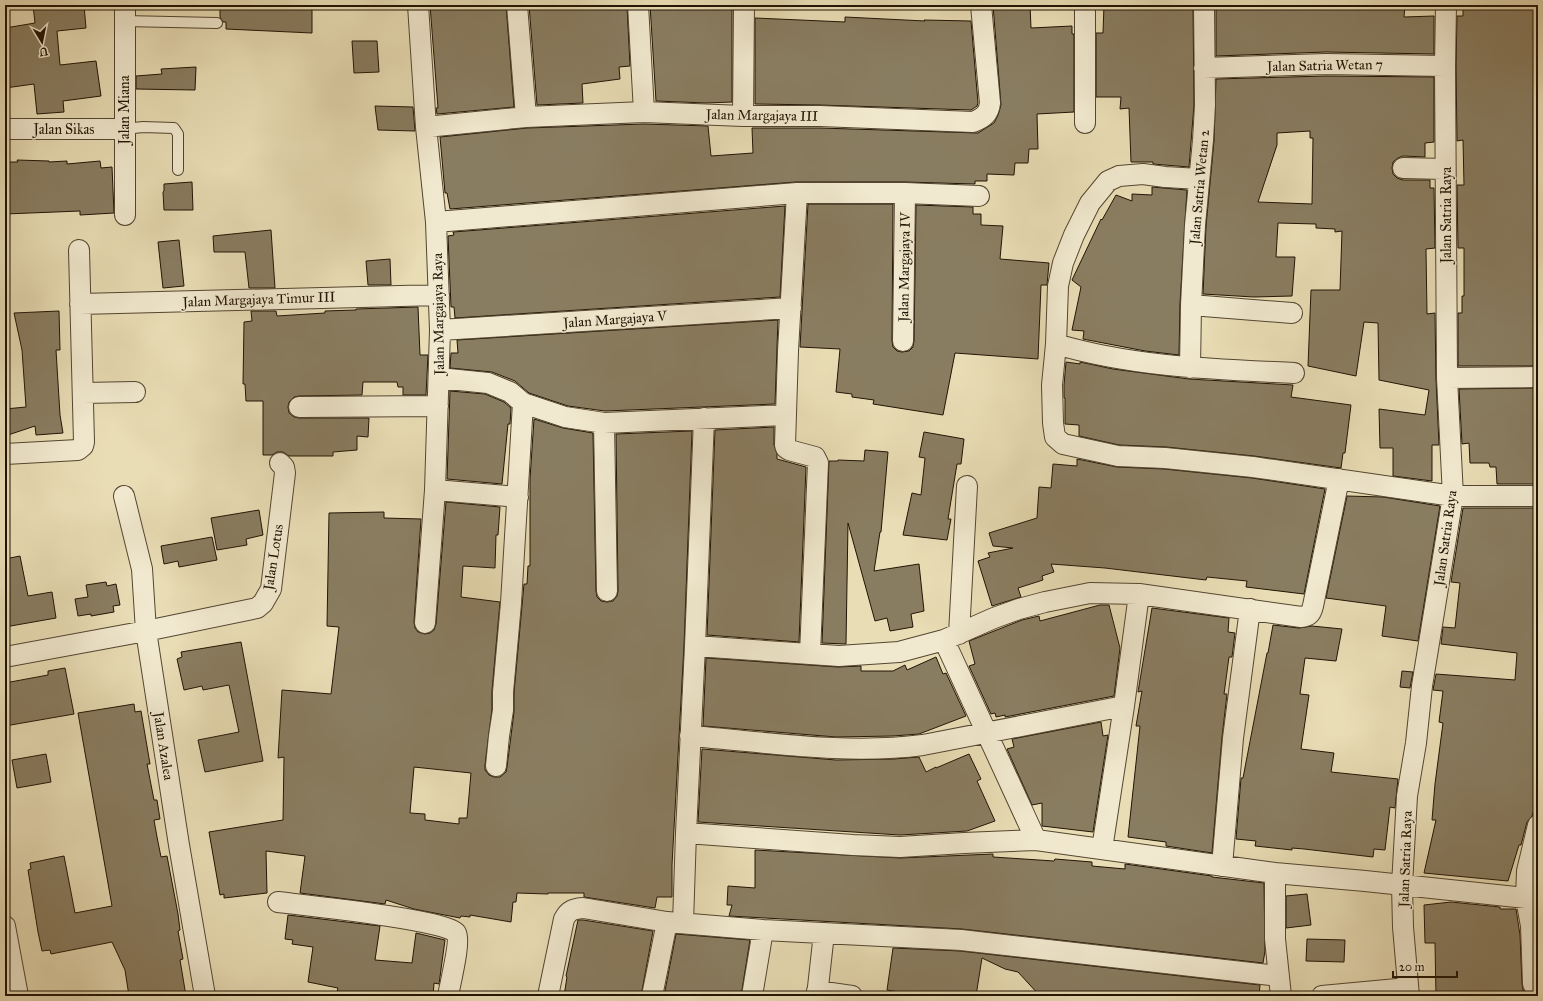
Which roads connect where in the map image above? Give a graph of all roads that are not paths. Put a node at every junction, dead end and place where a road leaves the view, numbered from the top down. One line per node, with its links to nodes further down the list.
1 (418, 5): 17 (street, Jalan Margajaya Raya)
2 (517, 5): 15 (street)
3 (638, 5): 13 (street)
4 (744, 5): 14 (street)
5 (981, 5): 14 (street, Jalan Margajaya III)
6 (1085, 5): 16 (street)
7 (1204, 5): 12 (street, Jalan Satria Wetan 2)
8 (1446, 5): 11 (street, Jalan Satria Raya)
9 (125, 13): 10 (lane); 19 (street, Jalan Miana)
10 (217, 23)
11 (1445, 66): 12 (street, Jalan Satria Wetan 7); 21 (street, Jalan Satria Raya)
12 (1204, 68): 23 (street, Jalan Satria Wetan 2)
13 (644, 112): 14 (street, Jalan Margajaya III); 15 (street, Jalan Margajaya III)
14 (743, 116)
15 (526, 117): 17 (street, Jalan Margajaya III)
16 (1085, 123)
17 (426, 127): 28 (street, Jalan Margajaya Raya)
18 (5, 129): 19 (street, Jalan Sikas)
19 (124, 129): 22 (lane); 27 (street, Jalan Miana)
20 (1403, 168): 21 (street)
21 (1445, 169): 42 (street, Jalan Satria Raya)
22 (178, 170)
23 (1199, 179): 32 (street, Jalan Satria Wetan 2); 37 (street)
24 (797, 193): 25 (street); 28 (street); 33 (street)
25 (905, 193): 26 (street); 36 (street, Jalan Margajaya IV)
26 (979, 196)
27 (125, 215)
28 (436, 222): 30 (street, Jalan Margajaya Raya)
29 (79, 250): 31 (street)
30 (439, 295): 31 (street, Jalan Margajaya Timur III); 35 (street, Jalan Margajaya Raya)
31 (80, 304): 44 (street)
32 (1191, 305): 34 (street); 38 (street, Jalan Satria Wetan 2)
33 (791, 308): 35 (street, Jalan Margajaya V); 48 (street)
34 (1292, 313)
35 (440, 330): 41 (street, Jalan Margajaya Raya)
36 (903, 341)
37 (1056, 344): 38 (street); 53 (street)
38 (1190, 368): 39 (street)
39 (1294, 373)
40 (1538, 377): 42 (street)
41 (439, 378): 45 (street); 46 (street, Jalan Margajaya Raya)
42 (1447, 378): 57 (street, Jalan Satria Raya)
43 (135, 392): 44 (street)
44 (83, 393): 51 (street)
45 (523, 403): 50 (street); 59 (street)
46 (438, 406): 47 (street); 55 (street, Jalan Margajaya Raya)
47 (299, 407)
48 (785, 415): 49 (street); 67 (street)
49 (704, 418): 50 (street); 66 (street)
50 (604, 423): 60 (street)
51 (5, 454)
52 (280, 463): 64 (street, Jalan Lotus)
53 (1339, 479): 57 (street); 62 (street)
54 (967, 486): 65 (street)
55 (436, 490): 59 (street); 63 (street, Jalan Margajaya Raya)
56 (124, 496): 64 (street, Jalan Azalea)
57 (1453, 496): 58 (street); 79 (street, Jalan Satria Raya)
58 (1538, 496)
59 (518, 498): 72 (street)
60 (606, 591)
61 (1139, 594): 62 (street); 65 (street); 69 (street)
62 (1250, 609): 77 (street)
63 (425, 623)
64 (146, 631): 68 (street, Jalan Lotus); 92 (street, Jalan Azalea)
65 (951, 637): 67 (street); 70 (street)
66 (695, 646): 67 (street); 71 (street)
67 (810, 654)
68 (5, 657)
69 (1124, 706): 70 (street); 76 (street)
70 (986, 732): 71 (street); 75 (street)
71 (690, 736): 74 (street)
72 (496, 766)
73 (1538, 825): 80 (street)
74 (686, 833): 75 (street); 82 (street)
75 (1036, 840): 76 (street)
76 (1102, 849): 77 (street)
77 (1222, 866): 78 (street)
78 (1275, 873): 79 (street); 87 (street)
79 (1402, 885): 80 (street); 89 (street, Jalan Satria Raya)
80 (1526, 898): 84 (street)
81 (278, 902): 93 (street)
82 (675, 923): 85 (street); 94 (street); 95 (street)
83 (5, 926): 91 (street)
84 (1534, 926): 88 (street)
85 (763, 930): 86 (street); 96 (street)
86 (824, 932): 87 (street); 90 (street)
87 (1279, 976): 98 (street)
88 (1533, 984)
89 (1408, 992): 99 (street)
90 (817, 993): 97 (street)
91 (18, 996)
92 (205, 996)
93 (448, 996)
94 (548, 996)
95 (652, 996)
96 (752, 996)
97 (852, 996)
98 (1281, 996)
99 (1322, 996)

